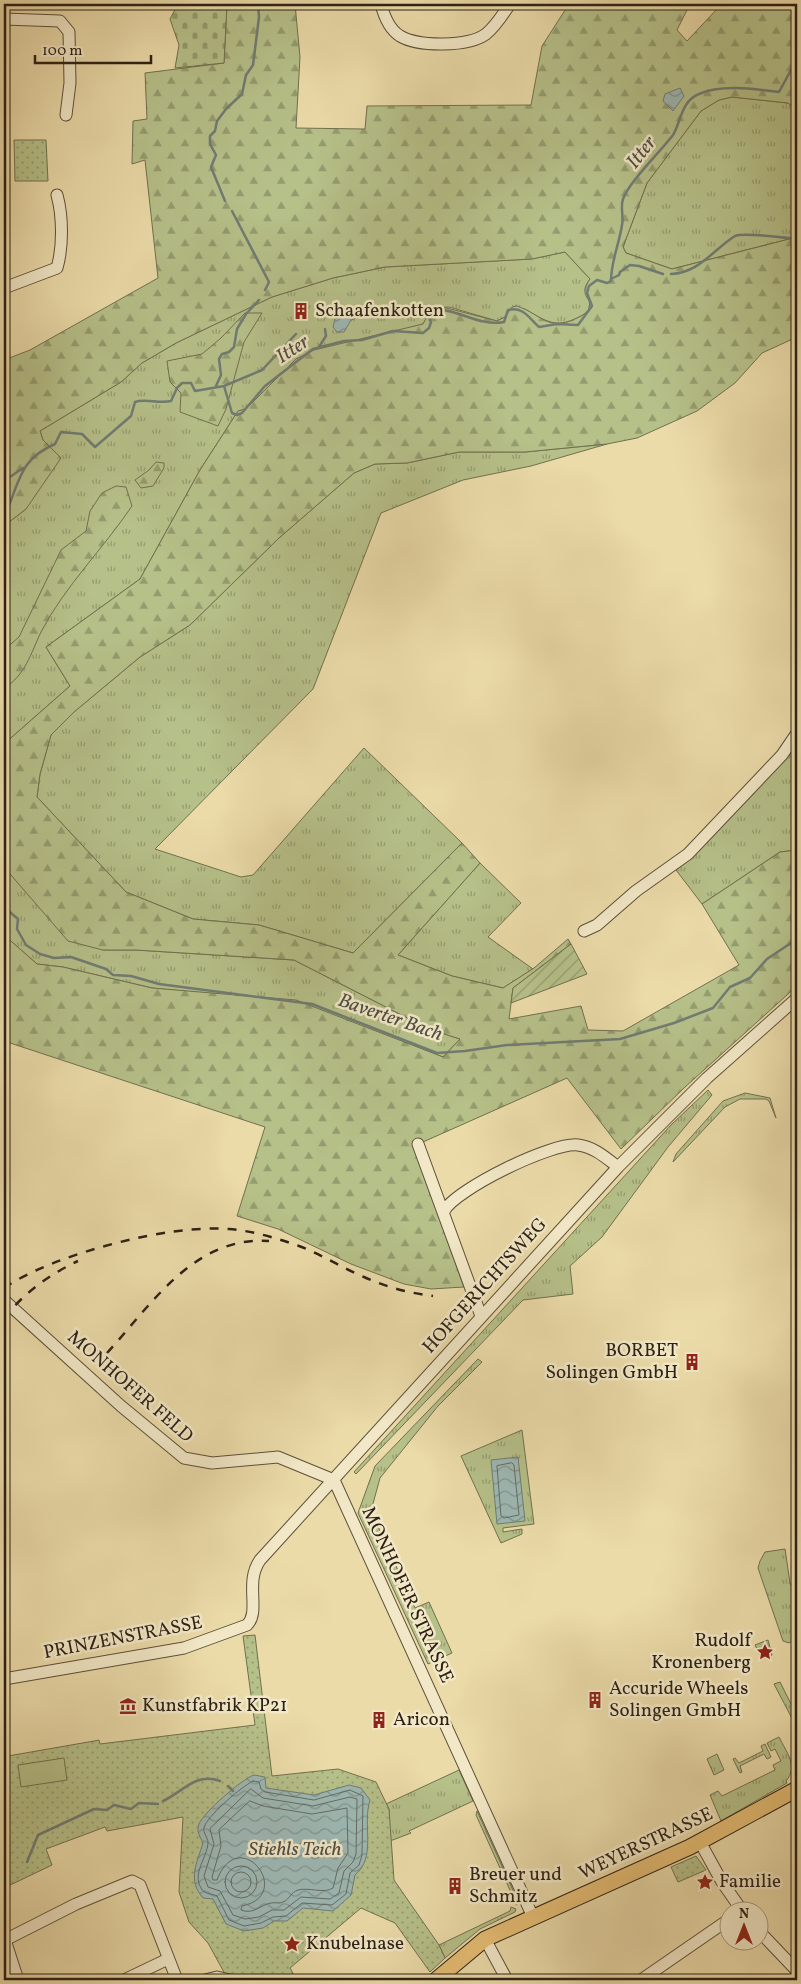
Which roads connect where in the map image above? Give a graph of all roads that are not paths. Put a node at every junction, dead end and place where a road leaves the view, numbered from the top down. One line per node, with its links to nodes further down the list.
1 (381, 4): 2 (street)
2 (510, 4)
3 (4, 19): 4 (street)
4 (66, 115)
5 (57, 195): 6 (street)
6 (4, 288)
7 (797, 733): 8 (street)
8 (584, 931)
9 (797, 998): 11 (street, HOFGERICHTSWEG)
10 (418, 1144): 12 (street)
11 (618, 1168): 12 (street); 14 (street, HOFGERICHTSWEG)
12 (444, 1211): 14 (street)
13 (4, 1300): 15 (street, MONHOFER FELD)
14 (481, 1316): 15 (street, HOFGERICHTSWEG)
15 (334, 1480): 16 (street, HOFGERICHTSWEG); 21 (street, MONHOFER STRASSE)
16 (247, 1625): 17 (street, PRINZENSTRASSE)
17 (4, 1679)
18 (797, 1790): 19 (main road, WEYERSTRASSE)
19 (700, 1842): 20 (street); 21 (main road, WEYERSTRASSE)
20 (735, 1902)
21 (533, 1917): 24 (main road, WEYERSTRASSE)
22 (718, 1927): 35 (street)
23 (4, 1939): 26 (street); 28 (street)
24 (484, 1940): 33 (main road, WEYERSTRASSE); 34 (street)
25 (768, 1942): 27 (street)
26 (168, 1959): 29 (street); 30 (street)
27 (795, 1973)
28 (18, 1980)
29 (124, 1980)
30 (177, 1980)
31 (206, 1980): 32 (street)
32 (230, 1980)
33 (436, 1980)
34 (506, 1980)
35 (641, 1980)

